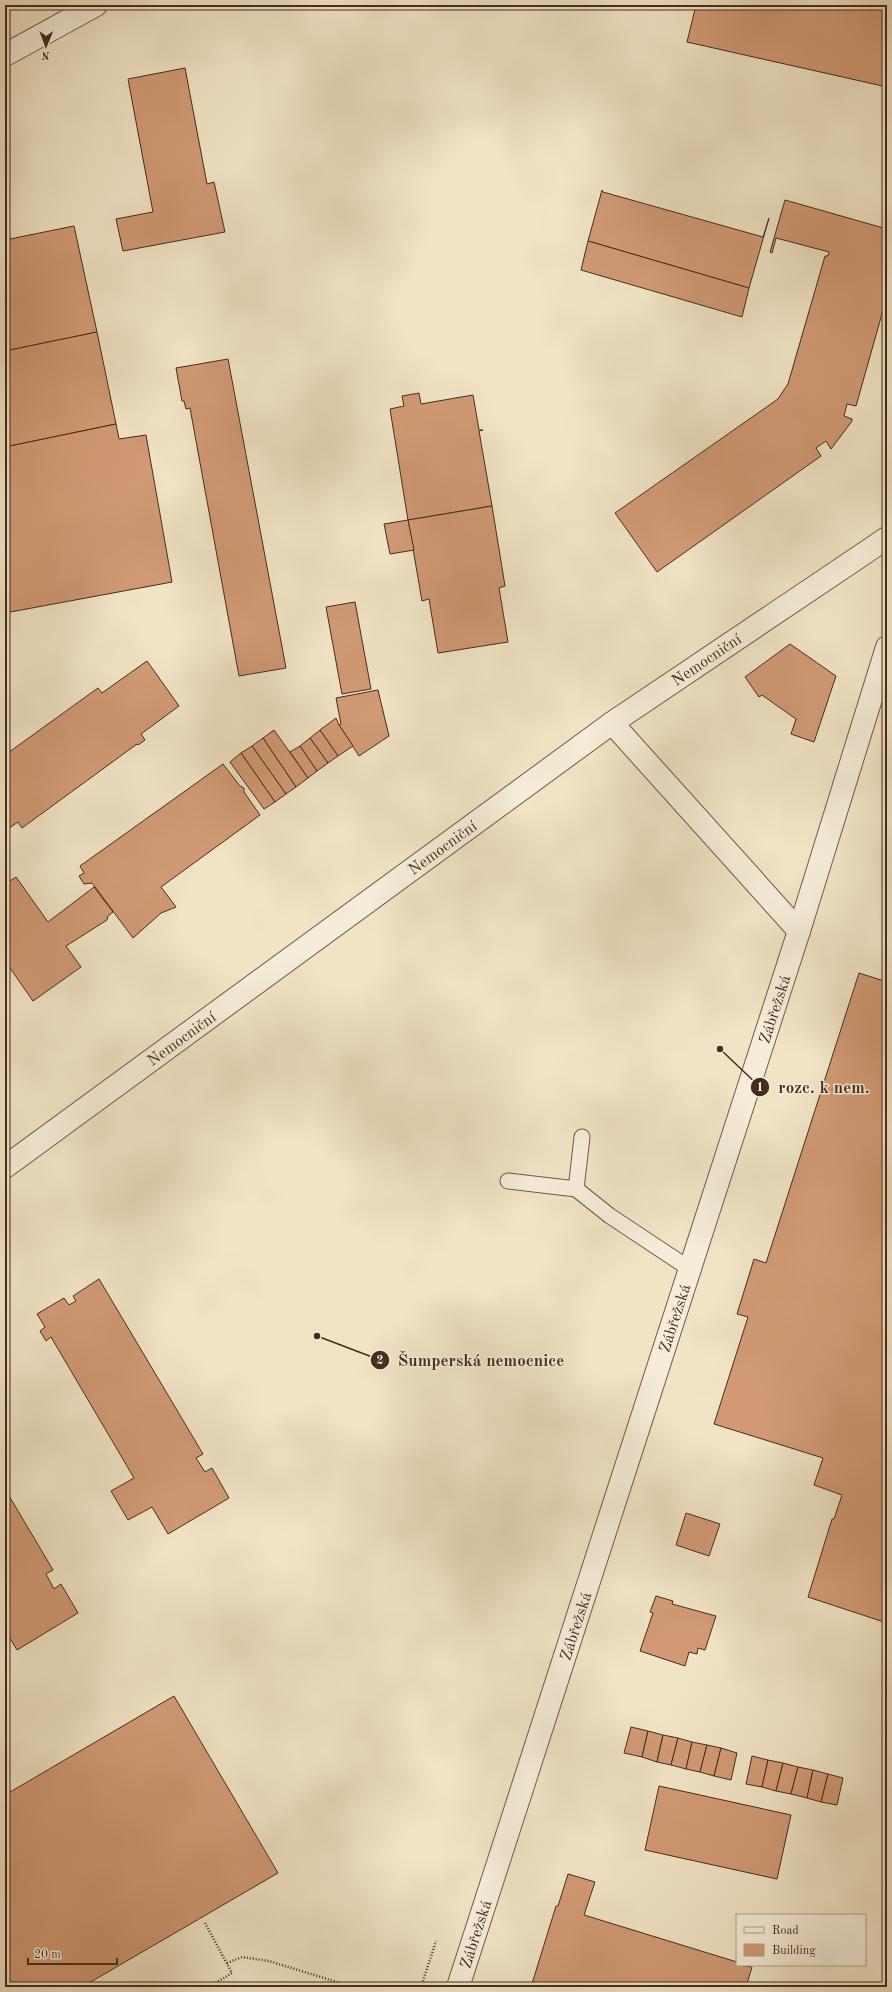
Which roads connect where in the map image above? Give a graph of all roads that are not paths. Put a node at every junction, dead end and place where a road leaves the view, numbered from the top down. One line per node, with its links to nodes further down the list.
1 (96, 5): 2 (street)
2 (5, 55)
3 (887, 538): 5 (street, Nemocniční)
4 (887, 647): 6 (street, Zábřežská)
5 (612, 723): 6 (street); 8 (street, Nemocniční)
6 (799, 931): 11 (street, Zábřežská)
7 (582, 1137): 10 (lane)
8 (5, 1167)
9 (508, 1181): 10 (lane)
10 (576, 1189): 11 (lane)
11 (690, 1269): 12 (street, Zábřežská)
12 (458, 1987)

